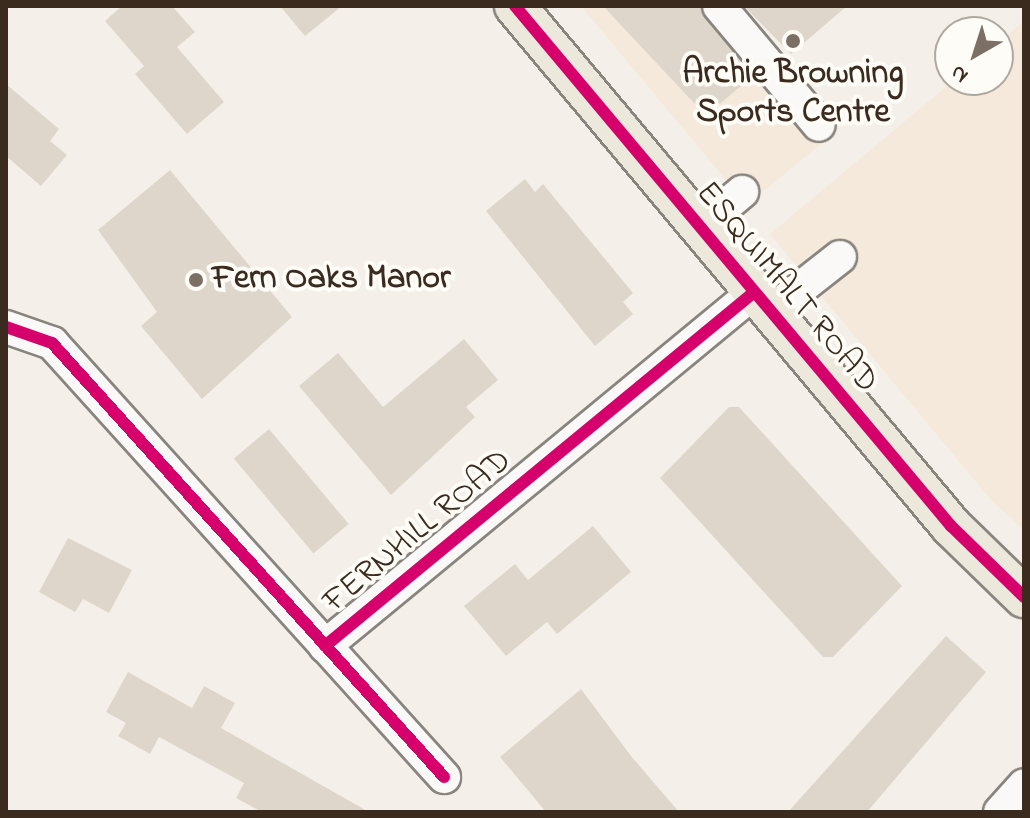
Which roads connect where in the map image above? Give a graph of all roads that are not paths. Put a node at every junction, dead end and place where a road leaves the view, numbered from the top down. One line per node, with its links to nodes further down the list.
1 (515, 6): 5 (main road, ESQUIMALT ROAD)
2 (719, 6): 3 (street)
3 (819, 125)
4 (742, 192): 5 (street)
5 (700, 227): 7 (main road, ESQUIMALT ROAD)
6 (840, 257): 7 (street, FERNHILL ROAD)
7 (762, 302): 9 (main road, ESQUIMALT ROAD); 10 (street, FERNHILL ROAD)
8 (6, 327): 10 (street, FERNHILL ROAD)
9 (1017, 579)
10 (325, 646): 11 (street)
11 (444, 777)
12 (1024, 785): 13 (street)
13 (1000, 812)

